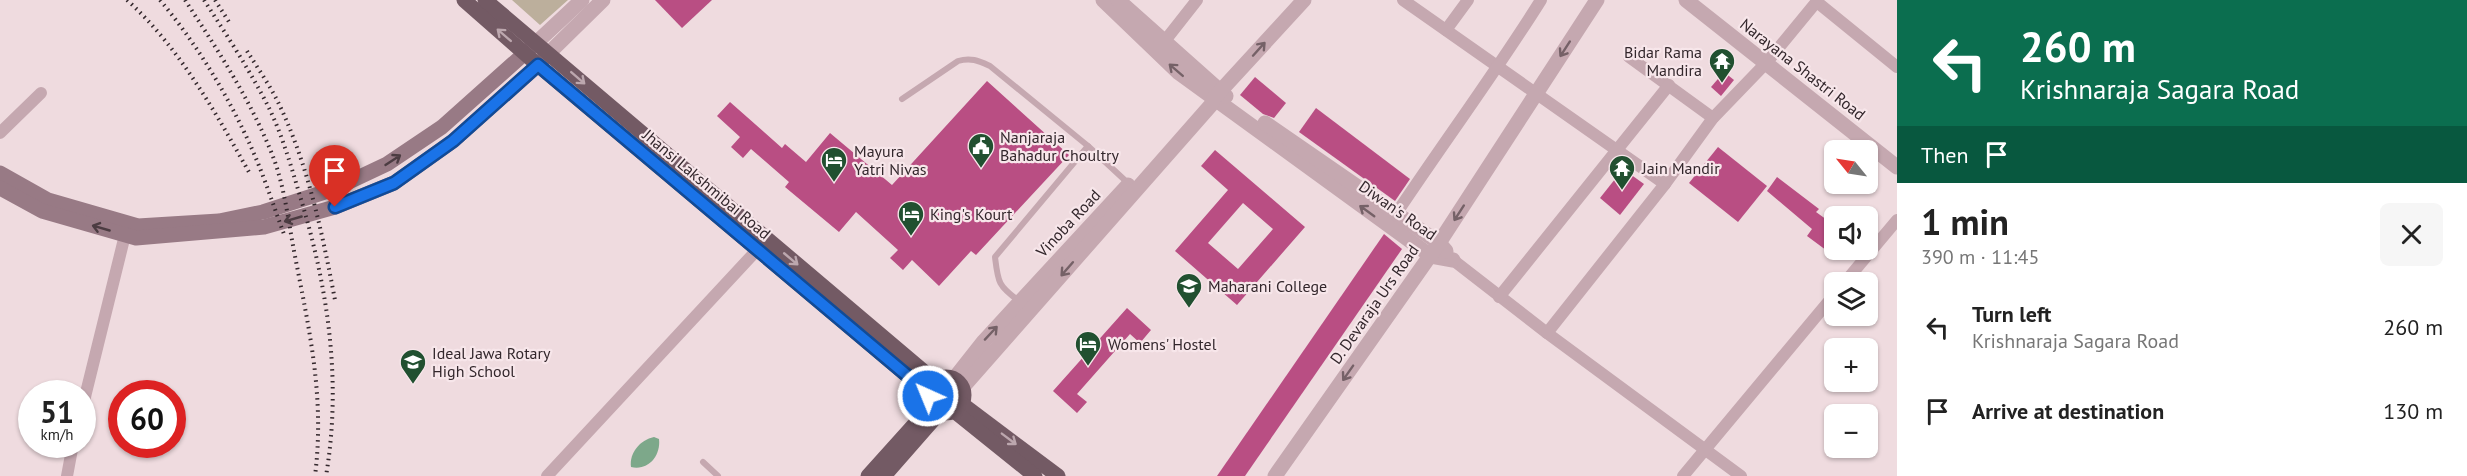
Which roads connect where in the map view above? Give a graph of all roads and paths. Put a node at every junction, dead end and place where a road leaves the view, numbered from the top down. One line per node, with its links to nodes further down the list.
1 (464, 0): 17 (main road, Jhansi Lakshmibai Road, one-way to 1)
2 (485, 0): 17 (main road, Jhansi Lakshmibai Road)
3 (582, 0): 17 (street)
4 (603, 0): 18 (street)
5 (1103, 0): 27 (street, Diwan's Road, one-way to 5)
6 (1118, 0): 16 (street)
7 (1197, 0): 16 (street)
8 (1304, 0): 27 (street, Vinoba Road, one-way to 8)
9 (1403, 0): 15 (street)
10 (1468, 0): 15 (street)
11 (1541, 0): 22 (street)
12 (1597, 0): 26 (street, D. Devaraja Urs Road, one-way to 26)
13 (1686, 0): 20 (street, Narayana Shastri Road)
14 (1817, 1): 20 (street); 23 (street)
15 (1446, 30): 22 (street)
16 (1164, 42): 27 (street)
17 (531, 48): 18 (main road, Jhansi Lakshmibai Road); 21 (main road, Jhansi Lakshmibai Road); 34 (main road, one-way to 17)
18 (549, 53): 21 (main road); 50 (main road, Jhansi Lakshmibai Road, one-way to 50)
19 (1629, 57): 24 (street)
20 (1767, 62): 29 (street); 33 (street, Narayana Shastri Road)
21 (538, 65): 40 (main road, one-way to 40); 42 (main road, Jhansi Lakshmibai Road)
22 (1499, 67): 26 (street); 38 (street)
23 (1897, 67)
24 (1669, 85): 29 (street); 32 (street)
25 (41, 93): 30 (street)
26 (1537, 93): 32 (street); 41 (street, D. Devaraja Urs Road, one-way to 41)
27 (1217, 95): 35 (street, Vinoba Road); 38 (street, Diwan's Road); 50 (street, Vinoba Road, one-way to 50)
28 (902, 99): 31 (lane)
29 (1713, 118): 36 (street)
30 (0, 133)
31 (1088, 146): 35 (lane); 46 (lane)
32 (1616, 148): 36 (street); 45 (street)
33 (1897, 167)
34 (0, 173)
35 (1129, 184): 46 (street, Vinoba Road)
36 (1665, 184): 48 (street)
37 (0, 188): 40 (main road, one-way to 37)
38 (1393, 220): 41 (street, Diwan's Road)
39 (1897, 220): 44 (street)
40 (125, 235): 49 (street)
41 (1435, 249): 43 (street, Diwan's Road); 61 (street, D. Devaraja Urs Road, one-way to 61)
42 (757, 250): 50 (main road, Jhansi Lakshmibai Road); 55 (street)
43 (1453, 260): 45 (street)
44 (1853, 272)
45 (1499, 297): 48 (street)
46 (1020, 302): 50 (street, Vinoba Road, one-way to 46)
47 (1824, 307): 51 (street)
48 (1546, 333): 51 (street)
49 (89, 380)
50 (946, 397): 57 (main road); 58 (main road); 59 (main road, Jhansi Lakshmibai Road); 60 (main road, Jhansi Lakshmibai Road, one-way to 60)
51 (1706, 448): 62 (street); 63 (street)
52 (70, 458): 54 (street)
53 (703, 462): 56 (lane)
54 (67, 476)
55 (547, 476)
56 (718, 476)
57 (867, 476)
58 (884, 476)
59 (1035, 476)
60 (1058, 476)
61 (1275, 476)
62 (1683, 476)
63 (1741, 476)

